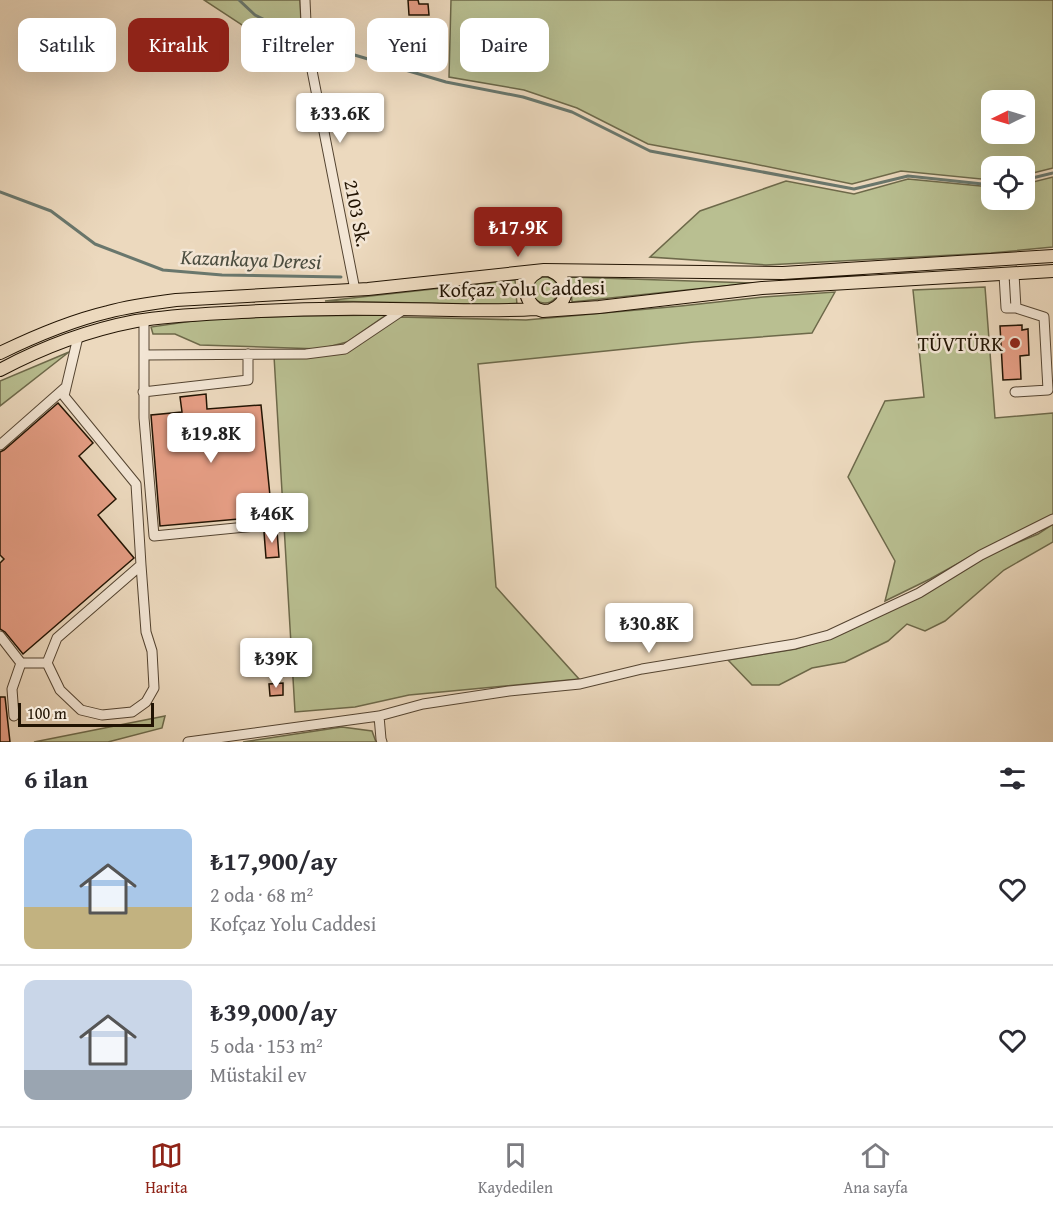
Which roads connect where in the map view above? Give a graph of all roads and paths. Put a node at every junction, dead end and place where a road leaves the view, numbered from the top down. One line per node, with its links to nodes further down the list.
1 (305, 0): 6 (street, 2103 Sk.)
2 (1053, 256): 3 (main road, Kofçaz Yolu Caddesi)
3 (544, 271): 6 (main road, Kofçaz Yolu Caddesi); 8 (main road); 9 (main road)
4 (1053, 271): 5 (main road, Kofçaz Yolu Caddesi)
5 (1009, 274): 9 (main road, Kofçaz Yolu Caddesi); 18 (street)
6 (355, 290): 12 (main road, Kofçaz Yolu Caddesi)
7 (404, 309): 8 (main road, Kofçaz Yolu Caddesi); 10 (main road, Kofçaz Yolu Caddesi); 13 (street)
8 (537, 309): 9 (main road, Kofçaz Yolu Caddesi)
9 (550, 310)
10 (144, 320): 11 (main road, Kofçaz Yolu Caddesi); 14 (street)
11 (78, 337): 15 (main road, Kofçaz Yolu Caddesi); 16 (street)
12 (0, 353)
13 (248, 354): 14 (street); 17 (street)
14 (145, 355): 17 (street)
15 (0, 370)
16 (66, 387): 19 (street); 22 (street)
17 (143, 392): 21 (street)
18 (1015, 392)
19 (0, 445)
20 (1053, 519): 27 (street)
21 (267, 525)
22 (141, 565): 25 (street); 25 (street)
23 (0, 636): 24 (street)
24 (21, 663): 25 (street); 26 (street)
25 (47, 663)
26 (14, 716)
27 (379, 716): 28 (street); 29 (street)
28 (188, 742)
29 (382, 742)

